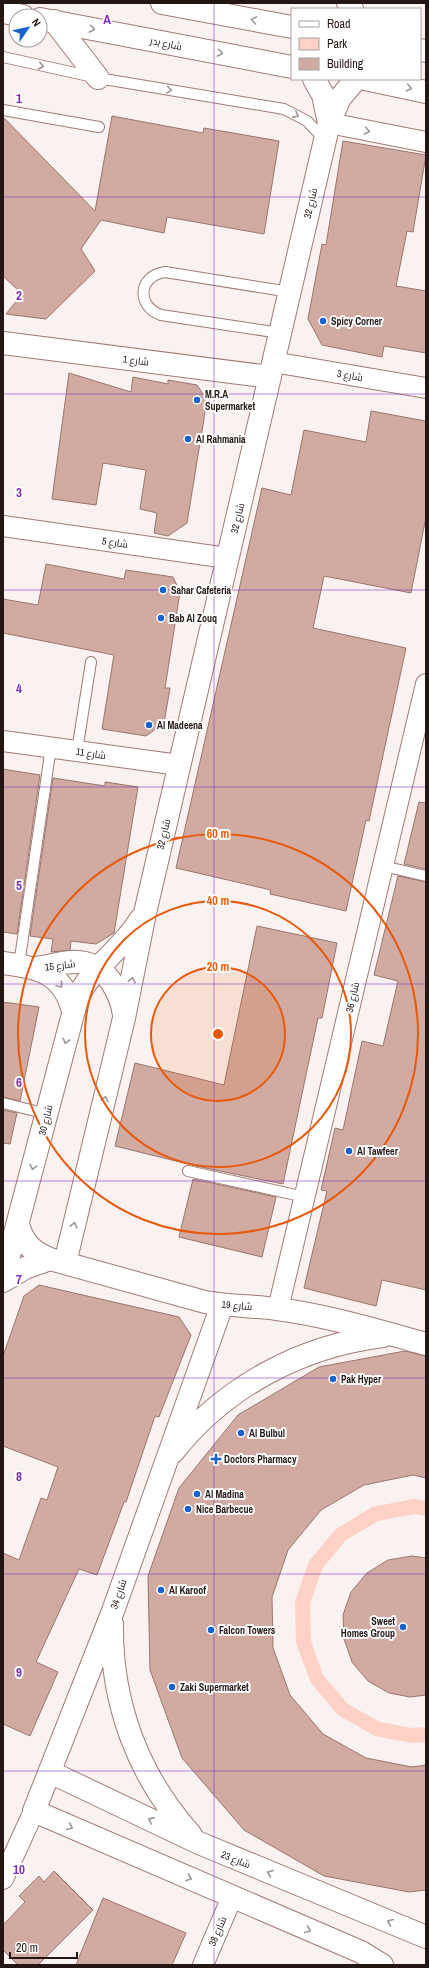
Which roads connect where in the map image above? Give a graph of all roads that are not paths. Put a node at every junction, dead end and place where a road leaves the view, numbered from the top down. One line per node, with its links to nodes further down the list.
1 (162, 3): 4 (street, one-way to 1)
2 (48, 20): 6 (street, شارع بدر, one-way to 6)
3 (48, 21): 7 (street)
4 (291, 27)
5 (3, 57): 7 (lane, one-way to 7)
6 (291, 67)
7 (98, 78): 14 (lane, one-way to 14)
8 (315, 80): 14 (street, شارع 32)
9 (355, 80): 14 (street, شارع 32)
10 (371, 80): 11 (street, one-way to 11)
11 (426, 92)
12 (3, 110): 13 (lane)
13 (99, 127)
14 (327, 132): 15 (street, one-way to 15); 16 (street, شارع 32)
15 (426, 142)
16 (290, 292): 17 (street, شارع 32); 17 (lane)
17 (280, 333): 19 (street, شارع 32)
18 (3, 343): 19 (street, شارع 1)
19 (271, 370): 20 (street, شارع 3); 22 (street, شارع 32)
20 (426, 388)
21 (3, 526): 22 (street, شارع 5)
22 (227, 558): 28 (street, شارع 32)
23 (92, 662): 27 (lane)
24 (426, 684): 29 (street, شارع 36)
25 (3, 741): 26 (street, شارع 11)
26 (51, 747): 27 (street, شارع 11); 32 (lane)
27 (77, 751): 28 (street, شارع 11)
28 (179, 765): 31 (street, شارع 32)
29 (383, 866): 30 (lane); 39 (street, شارع 36)
30 (426, 876)
31 (144, 913): 33 (street, شارع 32); 35 (street, شارع 32, one-way to 31)
32 (19, 965): 33 (street, شارع 15); 34 (street, شارع 15, one-way to 34)
33 (97, 967): 34 (street, شارع 30); 35 (street)
34 (73, 1012): 37 (street, شارع 30, one-way to 37)
35 (124, 1018): 41 (street, one-way to 35)
36 (3, 1103): 37 (lane)
37 (47, 1114): 40 (street, شارع 30, one-way to 40)
38 (188, 1172): 39 (lane)
39 (304, 1197): 45 (street, شارع 36)
40 (18, 1224): 41 (street, شارع 19); 42 (street, شارع 30)
41 (57, 1261): 43 (street); 44 (street, شارع 19)
42 (3, 1278)
43 (3, 1281)
44 (222, 1305): 45 (street, شارع 19); 48 (street, شارع 34)
45 (278, 1309): 46 (street, شارع 19)
46 (393, 1335): 47 (street, شارع 19); 48 (street)
47 (426, 1344)
48 (164, 1464): 49 (street, شارع 34)
49 (113, 1611): 50 (street, شارع 34); 52 (street)
50 (50, 1772): 51 (street, شارع 34); 52 (street, شارع 23, one-way to 50)
51 (34, 1811): 53 (street, شارع 34); 54 (street, one-way to 54)
52 (199, 1843): 55 (street, شارع 23, one-way to 52)
53 (3, 1879)
54 (232, 1897): 56 (street, شارع 38); 57 (street, one-way to 57)
55 (426, 1937)
56 (203, 1965)
57 (382, 1965)

